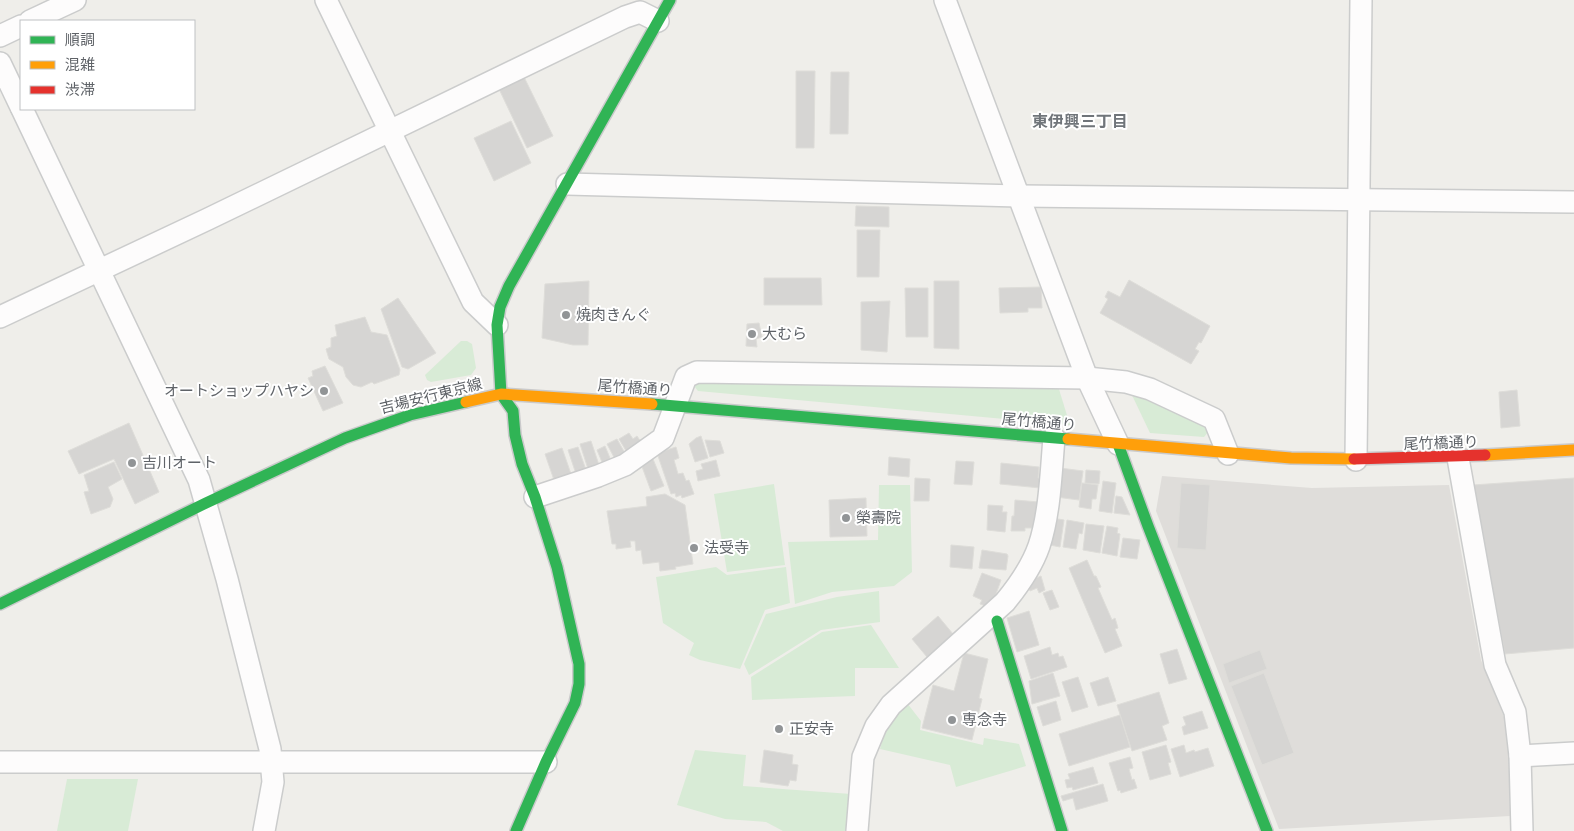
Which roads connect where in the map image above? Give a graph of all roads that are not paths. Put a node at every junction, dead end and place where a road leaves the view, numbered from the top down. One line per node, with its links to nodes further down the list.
1 (75, 0): 7 (street)
2 (326, 0): 13 (street)
3 (670, 0): 6 (main road, 吉場安行東京線)
4 (945, 0): 15 (street)
5 (1361, 0): 16 (street)
6 (644, 11): 13 (street); 14 (main road, 吉場安行東京線)
7 (32, 20)
8 (20, 26): 9 (street)
9 (0, 36)
10 (0, 62): 11 (street)
11 (20, 104)
12 (23, 110): 18 (street)
13 (388, 131): 18 (street); 20 (street)
14 (567, 184): 15 (street); 20 (main road, 吉場安行東京線)
15 (1020, 196): 16 (street); 21 (street)
16 (1359, 201): 17 (street); 29 (street)
17 (1574, 202)
18 (99, 270): 19 (street); 31 (street)
19 (0, 317)
20 (497, 325): 22 (main road, 吉場安行東京線)
21 (1087, 378): 23 (street); 25 (street); 27 (street)
22 (501, 394): 23 (main road, 尾竹橋通り); 30 (main road); 31 (main road, 吉場安行東京線)
23 (676, 406): 24 (main road, 尾竹橋通り); 30 (street)
24 (1054, 438): 25 (main road, 尾竹橋通り); 33 (street)
25 (1118, 444): 27 (main road, 尾竹橋通り); 43 (main road)
26 (1574, 450): 28 (main road, 尾竹橋通り)
27 (1228, 454): 29 (main road, 尾竹橋通り)
28 (1458, 458): 29 (main road, 尾竹橋通り); 35 (street)
29 (1356, 460)
30 (535, 497): 38 (main road)
31 (206, 503): 32 (main road, 吉場安行東京線); 37 (street)
32 (0, 604)
33 (995, 617): 41 (street); 42 (main road)
34 (1574, 753): 35 (street)
35 (1520, 756): 44 (street)
36 (0, 762): 37 (street)
37 (272, 762): 38 (street); 39 (street)
38 (546, 762): 40 (main road)
39 (264, 831)
40 (516, 831)
41 (857, 831)
42 (1062, 831)
43 (1267, 831)
44 (1522, 831)

